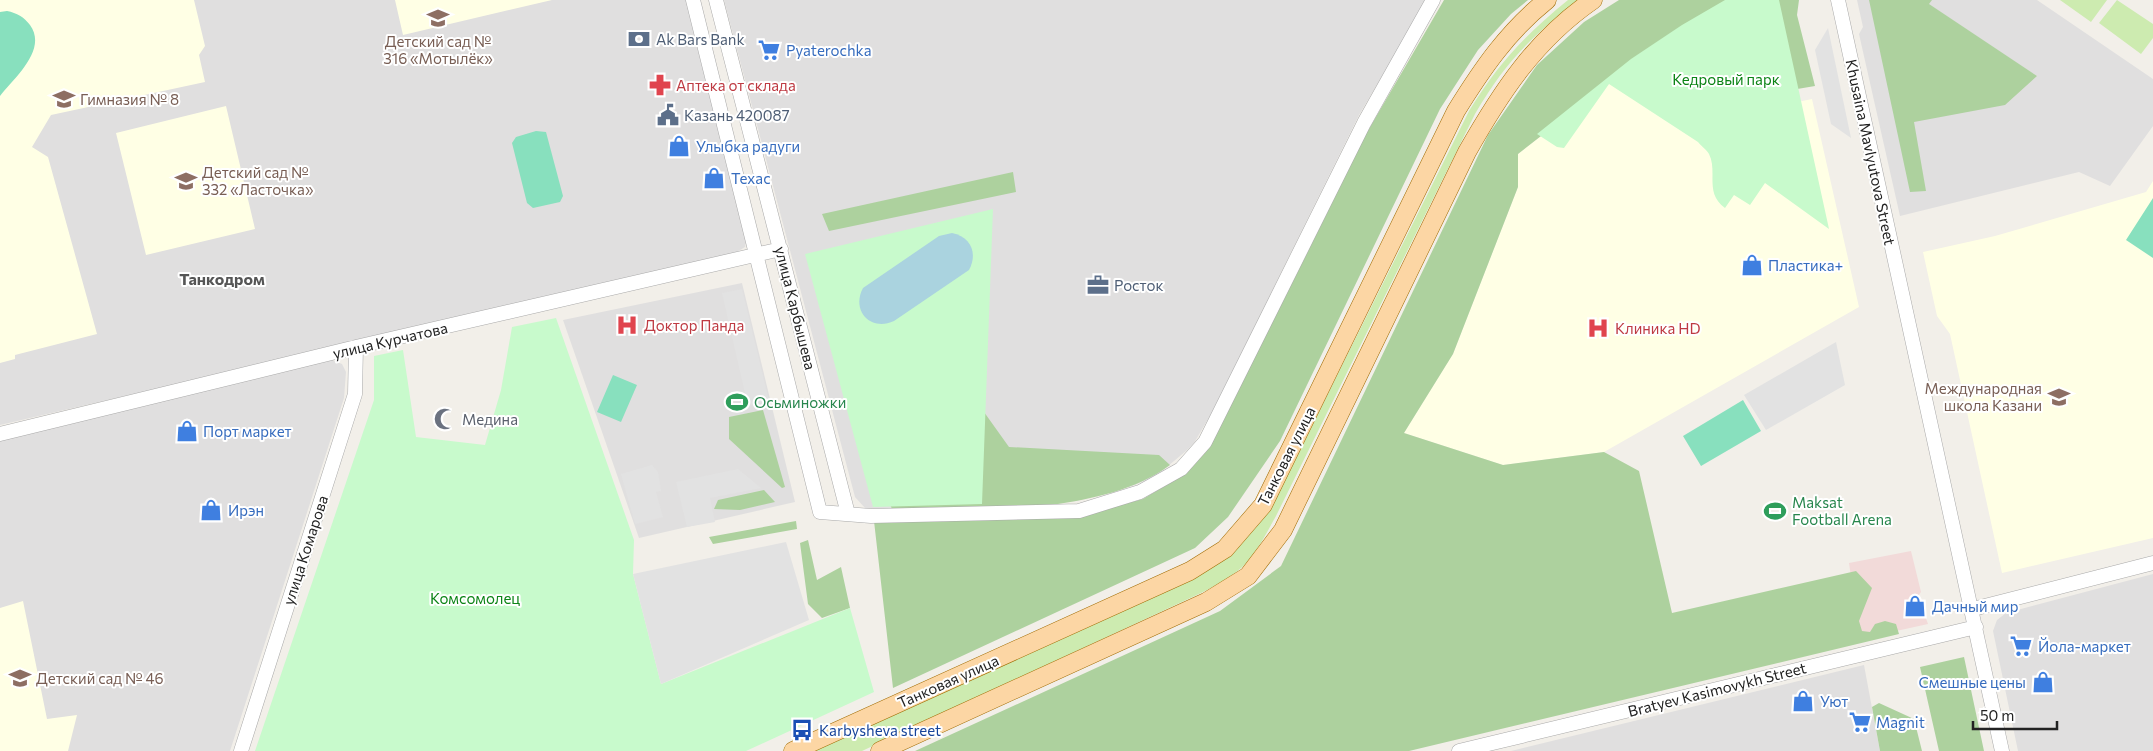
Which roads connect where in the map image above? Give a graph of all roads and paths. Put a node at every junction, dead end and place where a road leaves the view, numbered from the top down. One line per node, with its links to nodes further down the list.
1 (693, 0): 8 (street, улица Карбышева)
2 (716, 0): 7 (street, улица Карбышева)
3 (1433, 0): 11 (street)
4 (1548, 0): 16 (main road, Танковая улица)
5 (1593, 0): 17 (main road, Танковая улица)
6 (1838, 0): 13 (street)
7 (781, 249): 8 (street, улица Курчатова); 11 (street, улица Карбышева)
8 (757, 256): 9 (street, улица Курчатова); 11 (street, улица Карбышева)
9 (356, 347): 10 (street, улица Курчатова); 15 (street, улица Комарова)
10 (0, 434)
11 (848, 514)
12 (2153, 563): 13 (street)
13 (1972, 609): 14 (street)
14 (1976, 627): 18 (street, Bratyev Kasimovykh Street); 19 (street)
15 (241, 751)
16 (793, 751)
17 (880, 751)
18 (1458, 751)
19 (2002, 751)

